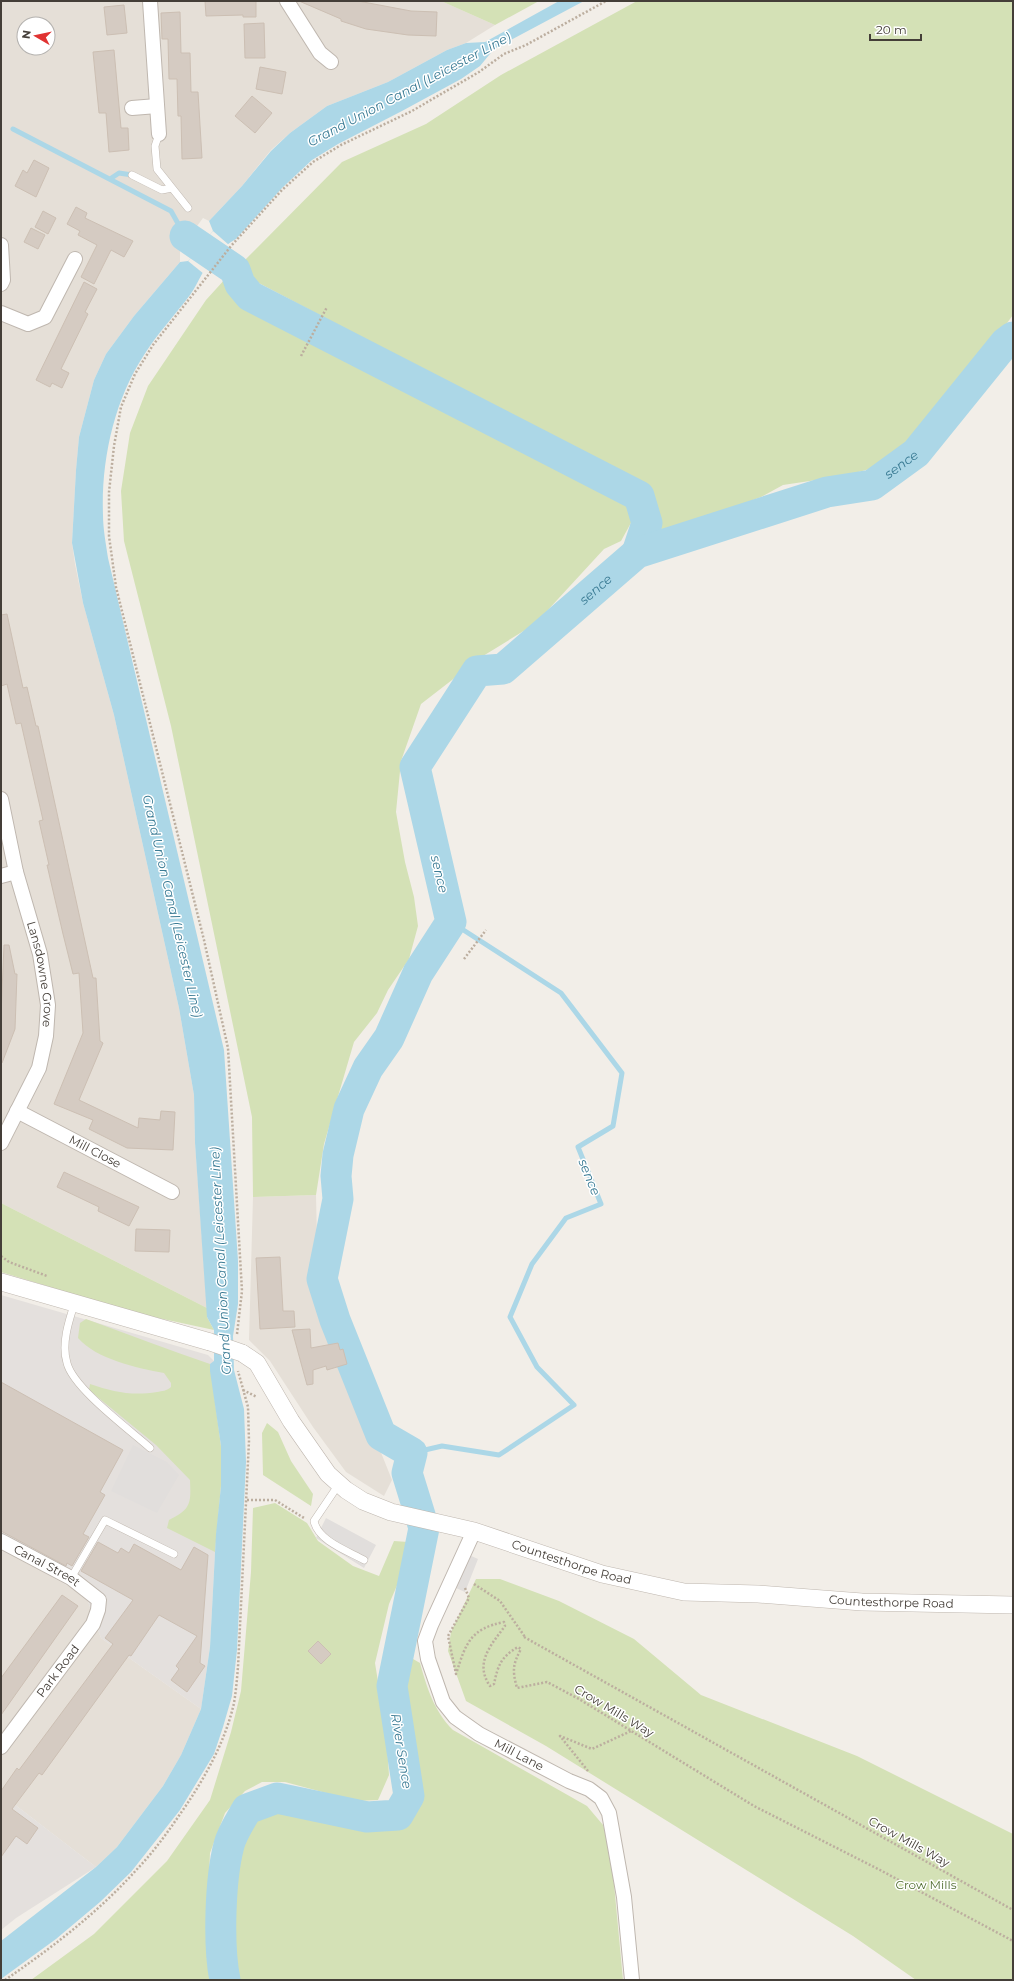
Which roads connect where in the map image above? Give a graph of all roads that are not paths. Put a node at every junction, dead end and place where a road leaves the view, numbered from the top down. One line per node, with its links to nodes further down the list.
1 (150, 1): 4 (street)
2 (287, 1): 3 (street)
3 (331, 62)
4 (157, 106): 5 (street); 6 (street)
5 (132, 108)
6 (159, 134): 8 (lane)
7 (132, 175): 8 (lane)
8 (172, 188): 9 (lane)
9 (188, 208)
10 (1, 245): 12 (street)
11 (75, 259): 13 (street)
12 (1, 284)
13 (1, 313)
14 (1, 799): 15 (street, Lansdowne Grove)
15 (16, 872): 16 (street); 17 (street, Lansdowne Grove)
16 (1, 876)
17 (17, 1111): 18 (street, Lansdowne Grove); 19 (street, Mill Close)
18 (1, 1143)
19 (172, 1192)
20 (1, 1282): 21 (street, Countesthorpe Road)
21 (75, 1302): 22 (lane); 23 (street, Countesthorpe Road, bridge)
22 (150, 1448)
23 (339, 1484): 24 (street, Countesthorpe Road); 27 (lane)
24 (474, 1531): 30 (street, Countesthorpe Road); 32 (street, Mill Lane)
25 (1, 1540): 28 (street, Canal Street)
26 (174, 1554): 28 (lane)
27 (364, 1560)
28 (71, 1578): 29 (street, Canal Street)
29 (90, 1593): 31 (street, Park Road)
30 (1013, 1605)
31 (1, 1747)
32 (632, 1980)

